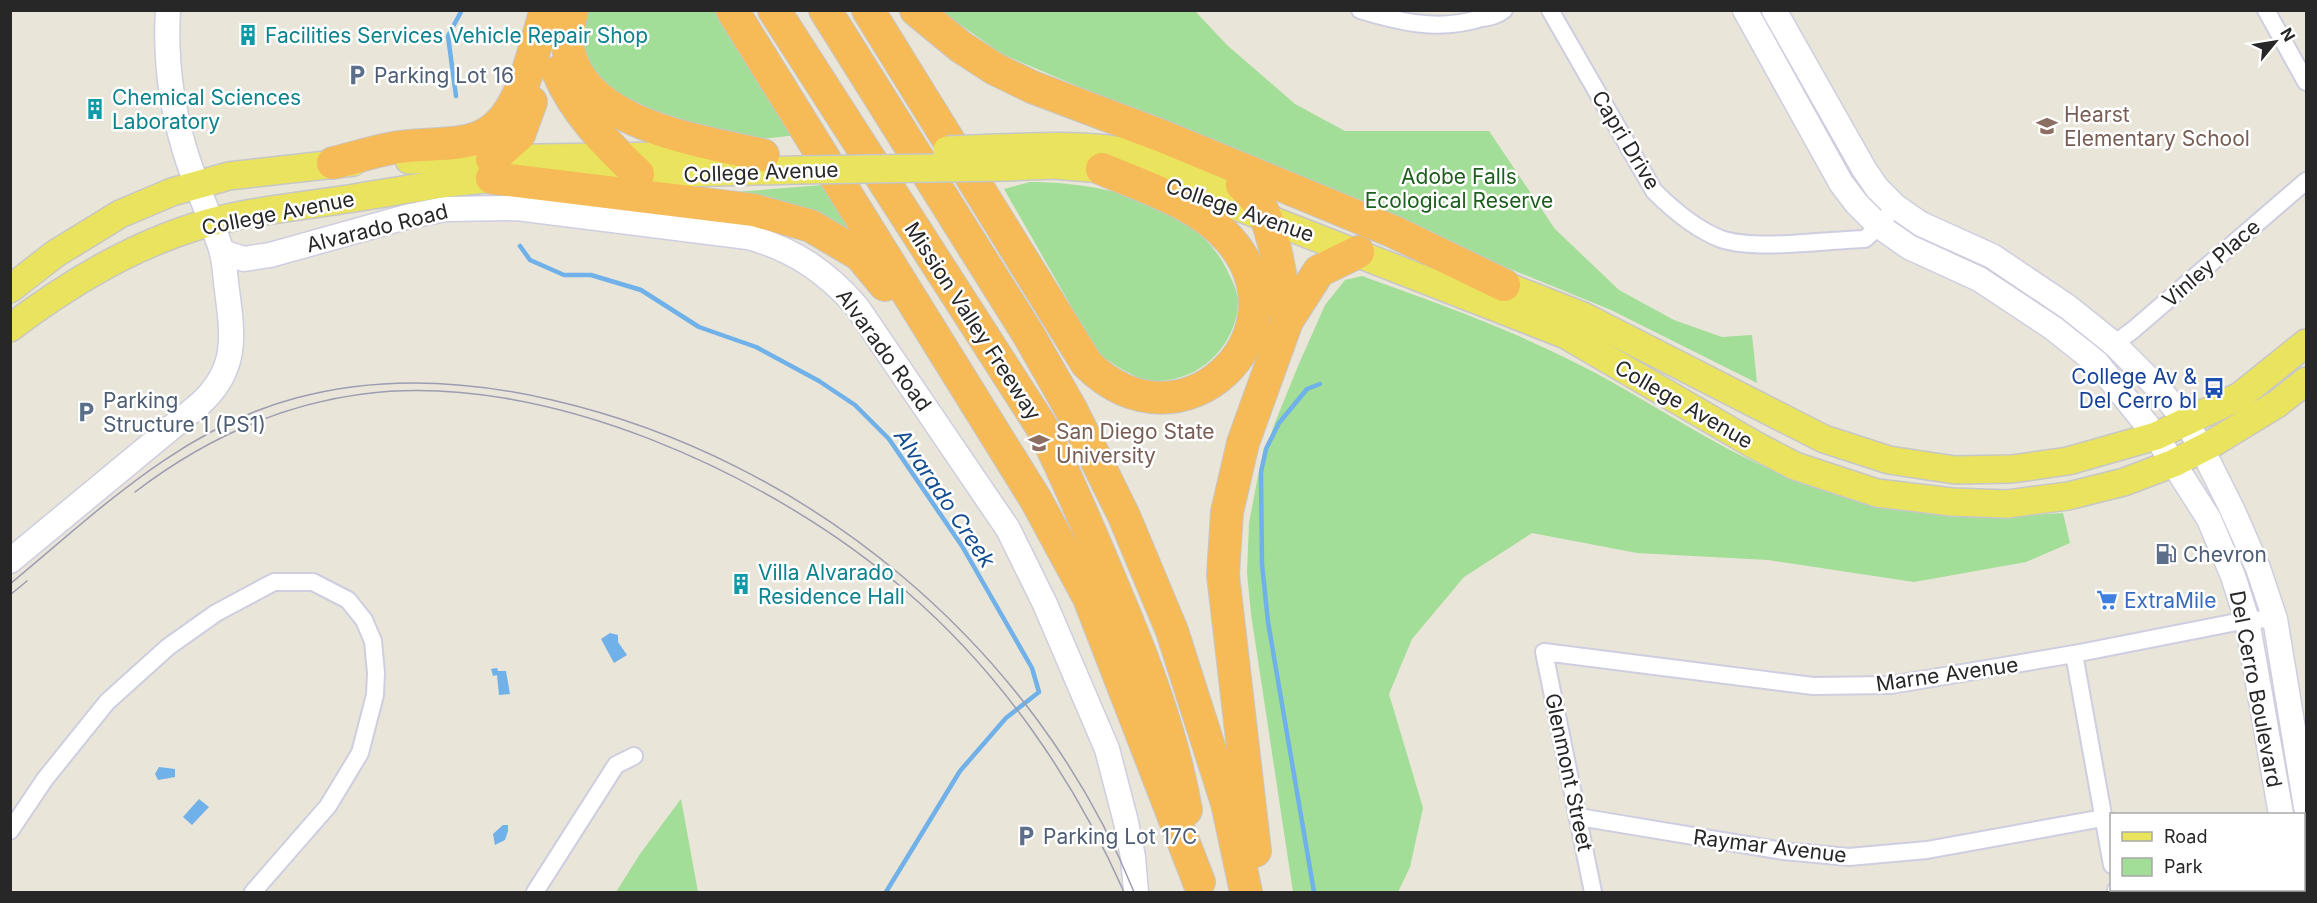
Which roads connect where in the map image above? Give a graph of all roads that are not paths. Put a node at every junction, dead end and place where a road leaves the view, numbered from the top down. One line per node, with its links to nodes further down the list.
1 (168, 10): 23 (street)
2 (572, 10): 17 (highway)
3 (732, 10): 38 (highway)
4 (774, 10): 55 (highway, Mission Valley Freeway)
5 (825, 10): 59 (highway, Mission Valley Freeway)
6 (868, 10): 21 (highway)
7 (916, 10): 31 (highway)
8 (1360, 10): 9 (street)
9 (1504, 10)
10 (1550, 10): 28 (street, Capri Drive)
11 (1745, 10): 28 (street, Del Cerro Boulevard)
12 (1774, 10): 25 (street, Del Cerro Boulevard)
13 (2266, 10): 15 (street)
14 (551, 20): 18 (highway); 19 (highway); 20 (highway)
15 (2307, 82)
16 (1001, 158): 17 (main road, College Avenue, bridge); 21 (main road, College Avenue); 24 (main road, College Avenue)
17 (783, 160): 19 (main road, College Avenue); 19 (main road, College Avenue)
18 (333, 163): 20 (main road, College Avenue); 23 (main road, College Avenue)
19 (628, 165): 20 (main road, College Avenue)
20 (492, 168): 27 (main road, College Avenue); 38 (highway)
21 (1102, 169): 26 (main road, College Avenue)
22 (2307, 181): 35 (street, Vinley Place)
23 (196, 184): 27 (street); 32 (main road, College Avenue)
24 (1242, 185): 26 (highway); 31 (main road, College Avenue)
25 (1895, 206): 28 (street, Capri Drive); 35 (street, Del Cerro Boulevard)
26 (1267, 219): 30 (main road, College Avenue); 33 (highway)
27 (210, 223): 29 (street); 34 (main road, College Avenue)
28 (1880, 226): 40 (street, Del Cerro Boulevard)
29 (222, 252): 43 (street); 58 (street, Alvarado Road)
30 (1358, 252): 33 (highway); 42 (main road, College Avenue)
31 (1504, 285): 40 (main road, College Avenue)
32 (10, 289)
33 (1287, 321): 60 (highway)
34 (10, 328)
35 (2114, 344): 39 (street, Del Cerro Boulevard)
36 (2307, 344): 39 (main road, College Avenue)
37 (2307, 381): 41 (main road, College Avenue)
38 (975, 401): 55 (highway)
39 (2186, 422): 40 (main road, College Avenue); 41 (street, Del Cerro Boulevard)
40 (2156, 436): 42 (street, Del Cerro Boulevard)
41 (2202, 449): 42 (main road, College Avenue); 44 (street, Del Cerro Boulevard)
42 (2174, 463): 45 (street, Del Cerro Boulevard)
43 (10, 561)
44 (2275, 619): 45 (street, Marne Avenue); 49 (street, Del Cerro Boulevard)
45 (2247, 620): 47 (street, Marne Avenue); 50 (street, Del Cerro Boulevard)
46 (1544, 652): 47 (street, Marne Avenue); 51 (street, Glenmont Street)
47 (2074, 654): 52 (street)
48 (634, 756): 57 (street)
49 (2307, 807)
50 (2281, 813)
51 (1579, 817): 52 (street, Raymar Avenue); 61 (street, Glenmont Street)
52 (2103, 818): 54 (street)
53 (10, 831): 56 (street)
54 (2110, 855)
55 (1199, 887)
56 (253, 892)
57 (535, 892)
58 (1136, 892)
59 (1246, 892)
60 (1260, 892)
61 (1593, 892)

